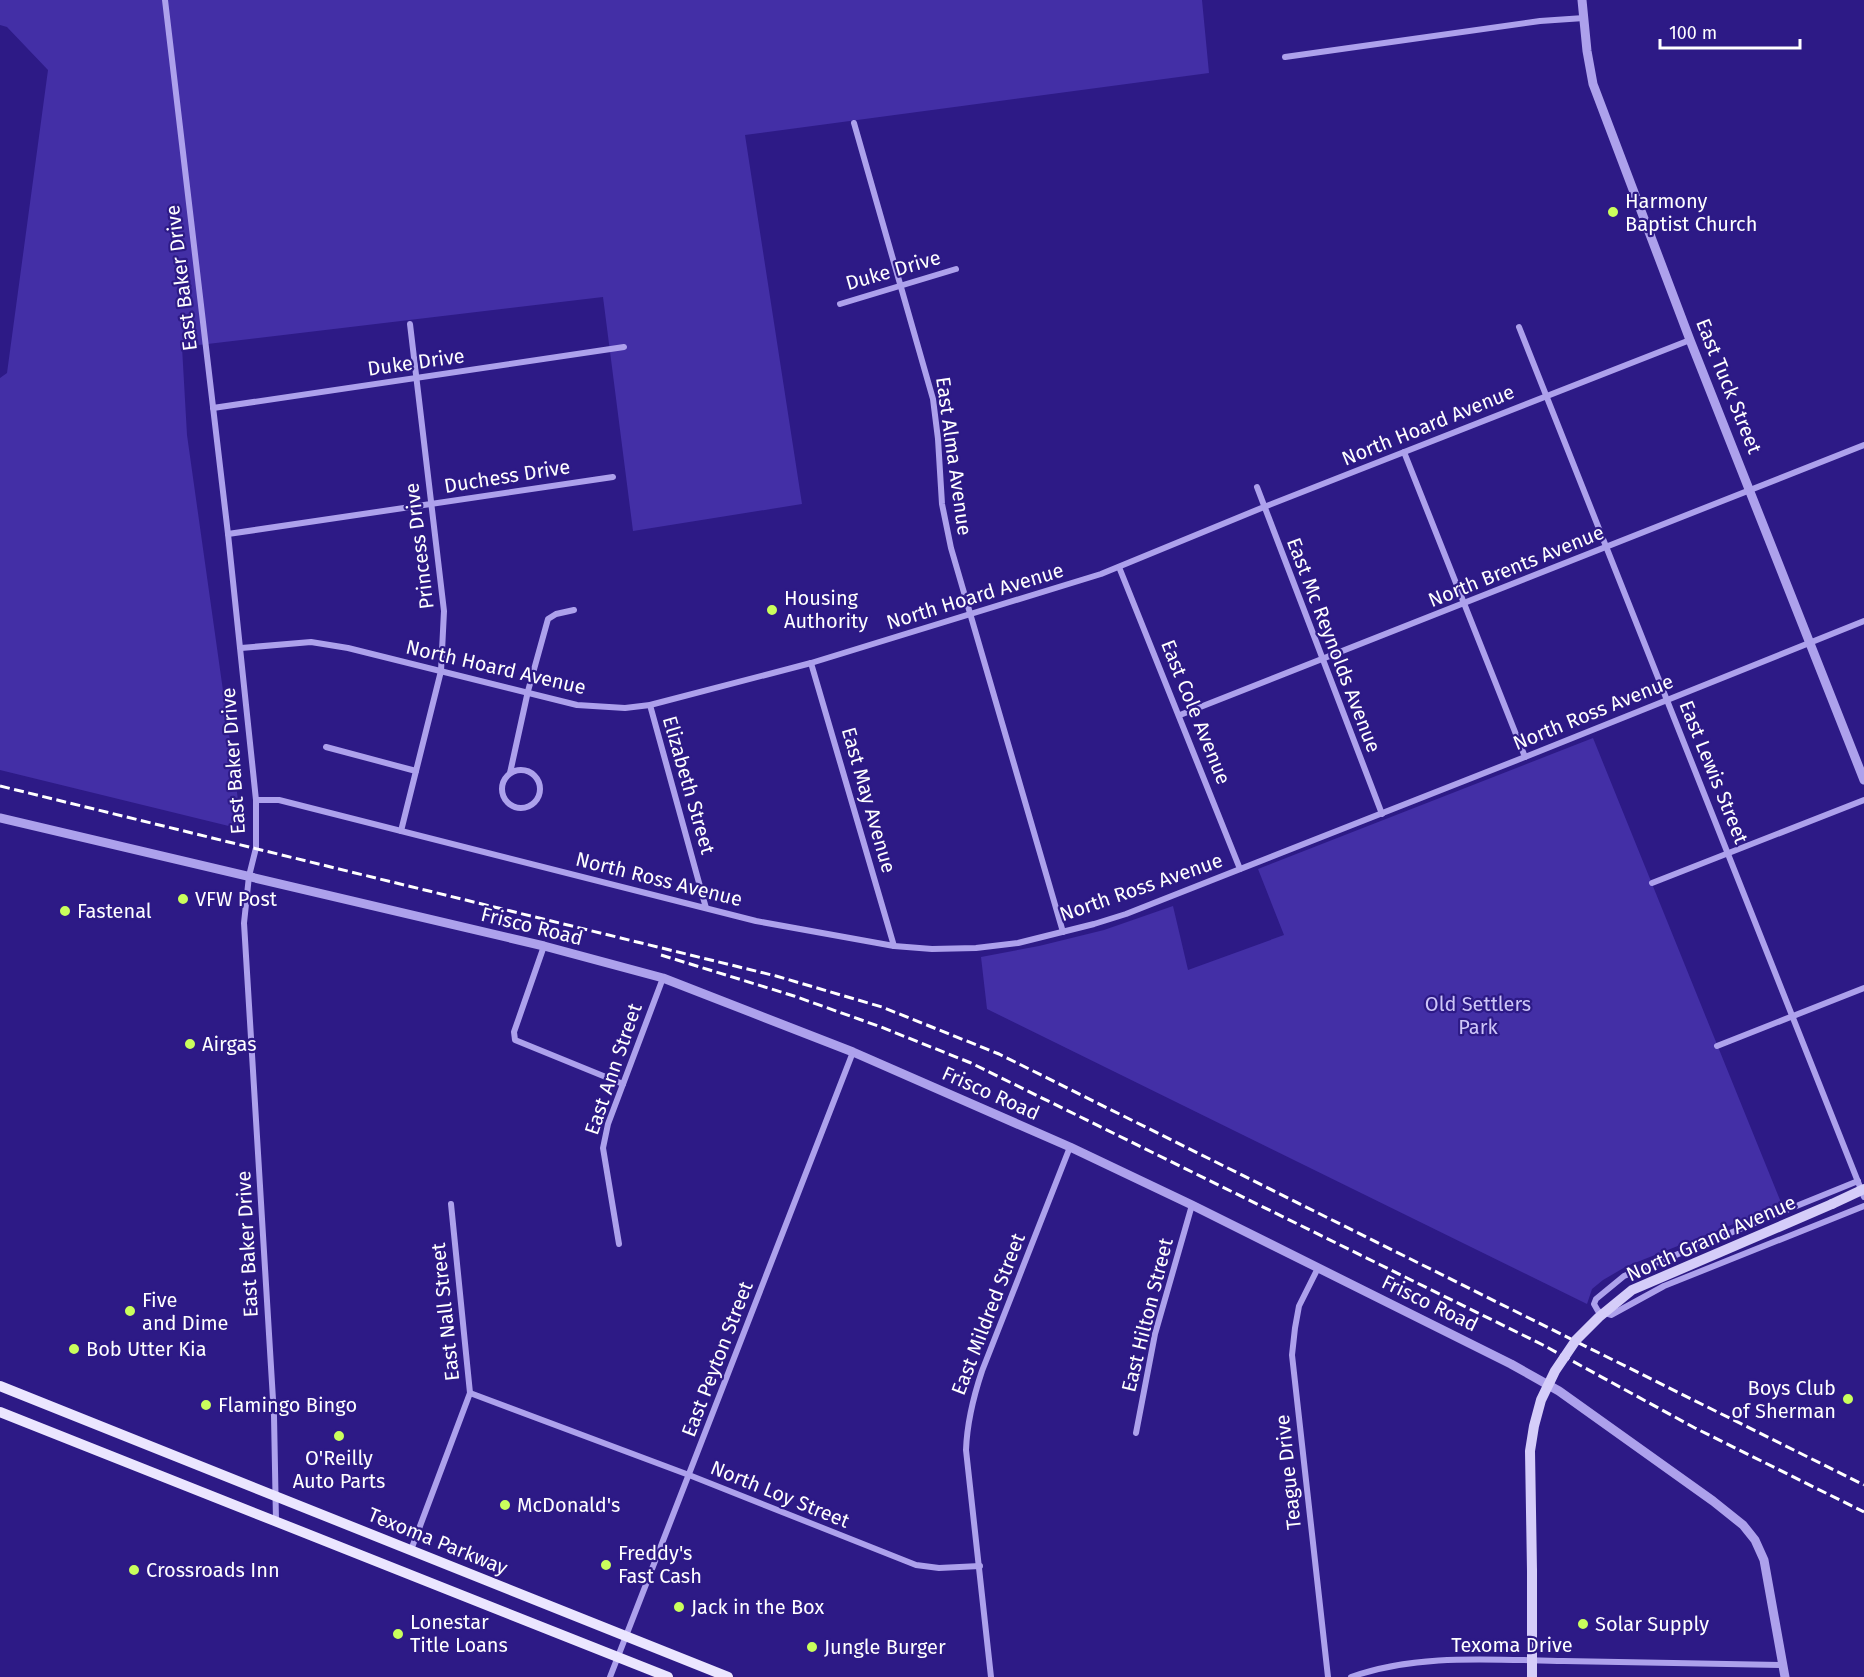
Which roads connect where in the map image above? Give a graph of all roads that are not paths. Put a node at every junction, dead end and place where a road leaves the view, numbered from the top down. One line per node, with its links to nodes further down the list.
1 (165, 0): 15 (street, East Baker Drive)
2 (1582, 0): 3 (street, East Tuck Street)
3 (1584, 18): 4 (street); 11 (street, East Tuck Street)
4 (1285, 57)
5 (854, 123): 7 (street, East Alma Avenue)
6 (956, 269): 7 (street, Duke Drive)
7 (901, 285): 8 (street, Duke Drive); 28 (street, East Alma Avenue)
8 (840, 304)
9 (410, 324): 13 (street, Princess Drive)
10 (1519, 327): 14 (street, East Lewis Street)
11 (1690, 340): 14 (street, North Hoard Avenue); 20 (street, East Tuck Street)
12 (624, 347): 13 (street, Duke Drive)
13 (416, 379): 15 (street, Duke Drive); 21 (street, Princess Drive)
14 (1545, 396): 17 (street, North Hoard Avenue); 24 (street, East Lewis Street)
15 (213, 408): 23 (street, East Baker Drive)
16 (1864, 446): 20 (street, North Brents Avenue)
17 (1404, 452): 22 (street, North Hoard Avenue); 26 (street)
18 (614, 477): 21 (street, Duchess Drive)
19 (1257, 487): 22 (street, East Mc Reynolds Avenue)
20 (1751, 491): 24 (street, North Brents Avenue); 30 (street, East Tuck Street)
21 (430, 504): 23 (street, Duchess Drive); 34 (street, Princess Drive)
22 (1263, 507): 25 (street, North Hoard Avenue); 32 (street, East Mc Reynolds Avenue)
23 (228, 534): 31 (street, East Baker Drive)
24 (1607, 547): 26 (street, North Brents Avenue); 36 (street, East Lewis Street)
25 (1119, 567): 28 (street, North Hoard Avenue); 38 (street, East Cole Avenue)
26 (1464, 604): 32 (street, North Brents Avenue); 40 (street)
27 (574, 610): 35 (street)
28 (970, 615): 33 (street, North Hoard Avenue); 54 (street, East Alma Avenue)
29 (1864, 621): 30 (street, North Ross Avenue)
30 (1810, 643): 36 (street, North Ross Avenue); 43 (street, East Tuck Street)
31 (241, 648): 34 (street, North Hoard Avenue); 44 (street, East Baker Drive)
32 (1322, 660): 38 (street, North Brents Avenue); 46 (street, East Mc Reynolds Avenue)
33 (811, 663): 37 (street, North Hoard Avenue); 56 (street, East May Avenue)
34 (441, 671): 35 (street, North Hoard Avenue); 41 (street, Princess Drive)
35 (528, 691): 37 (street, North Hoard Avenue); 42 (street)
36 (1668, 699): 40 (street, North Ross Avenue); 49 (street, East Lewis Street)
37 (650, 705): 53 (street, Elizabeth Street)
38 (1180, 715): 50 (street, East Cole Avenue)
39 (326, 747): 41 (street)
40 (1525, 758): 46 (street, North Ross Avenue)
41 (416, 771): 48 (street, Princess Drive)
42 (510, 773): 42 (street)
43 (1864, 780)
44 (256, 800): 48 (street, North Ross Avenue); 51 (street, East Baker Drive)
45 (1864, 800): 49 (street)
46 (1382, 814): 50 (street, North Ross Avenue)
47 (0, 818): 51 (street, Frisco Road)
48 (401, 831): 53 (street, North Ross Avenue)
49 (1729, 854): 52 (street); 59 (street, East Lewis Street)
50 (1240, 869): 54 (street, North Ross Avenue)
51 (249, 876): 55 (street, Frisco Road); 75 (street, East Baker Drive)
52 (1652, 884)
53 (706, 908): 56 (street, North Ross Avenue)
54 (1063, 932): 56 (street, North Ross Avenue)
55 (544, 946): 57 (street, Frisco Road); 62 (street)
56 (894, 946)
57 (663, 978): 61 (street, Frisco Road); 62 (street, East Ann Street)
58 (1864, 988): 59 (street)
59 (1793, 1016): 60 (street); 64 (street, East Lewis Street)
60 (1717, 1046)
61 (853, 1052): 63 (street, Frisco Road); 74 (street, East Peyton Street)
62 (623, 1084): 68 (street, East Ann Street)
63 (1070, 1147): 66 (street, Frisco Road); 78 (street, East Mildred Street)
64 (1862, 1190): 67 (street); 81 (main road, North Grand Avenue, bridge)
65 (451, 1204): 71 (street, East Nall Street)
66 (1192, 1205): 69 (street, Frisco Road); 73 (street, East Hilton Street)
67 (1864, 1206)
68 (619, 1244)
69 (1318, 1268): 82 (street, Frisco Road); 87 (street, Teague Drive)
70 (0, 1386): 75 (main road, Texoma Parkway)
71 (470, 1393): 74 (street, North Loy Street); 77 (street, East Nall Street)
72 (0, 1412): 76 (main road, Texoma Parkway)
73 (1136, 1433)
74 (689, 1475): 78 (street, North Loy Street); 79 (street, East Peyton Street)
75 (277, 1497): 76 (street, East Baker Drive); 77 (main road, Texoma Parkway)
76 (276, 1521): 80 (main road, Texoma Parkway)
77 (411, 1550): 79 (main road, Texoma Parkway)
78 (980, 1566): 86 (street, East Mildred Street)
79 (625, 1635): 80 (street, East Peyton Street); 85 (main road, Texoma Parkway)
80 (617, 1656): 83 (street, East Peyton Street); 84 (main road, Texoma Parkway)
81 (1532, 1660): 82 (street, Texoma Drive); 88 (street, Texoma Drive); 89 (main road, North Grand Avenue)
82 (1783, 1665): 90 (street, Frisco Road)
83 (610, 1677)
84 (668, 1677)
85 (729, 1677)
86 (991, 1677)
87 (1329, 1677)
88 (1351, 1677)
89 (1532, 1677)
90 (1785, 1677)

